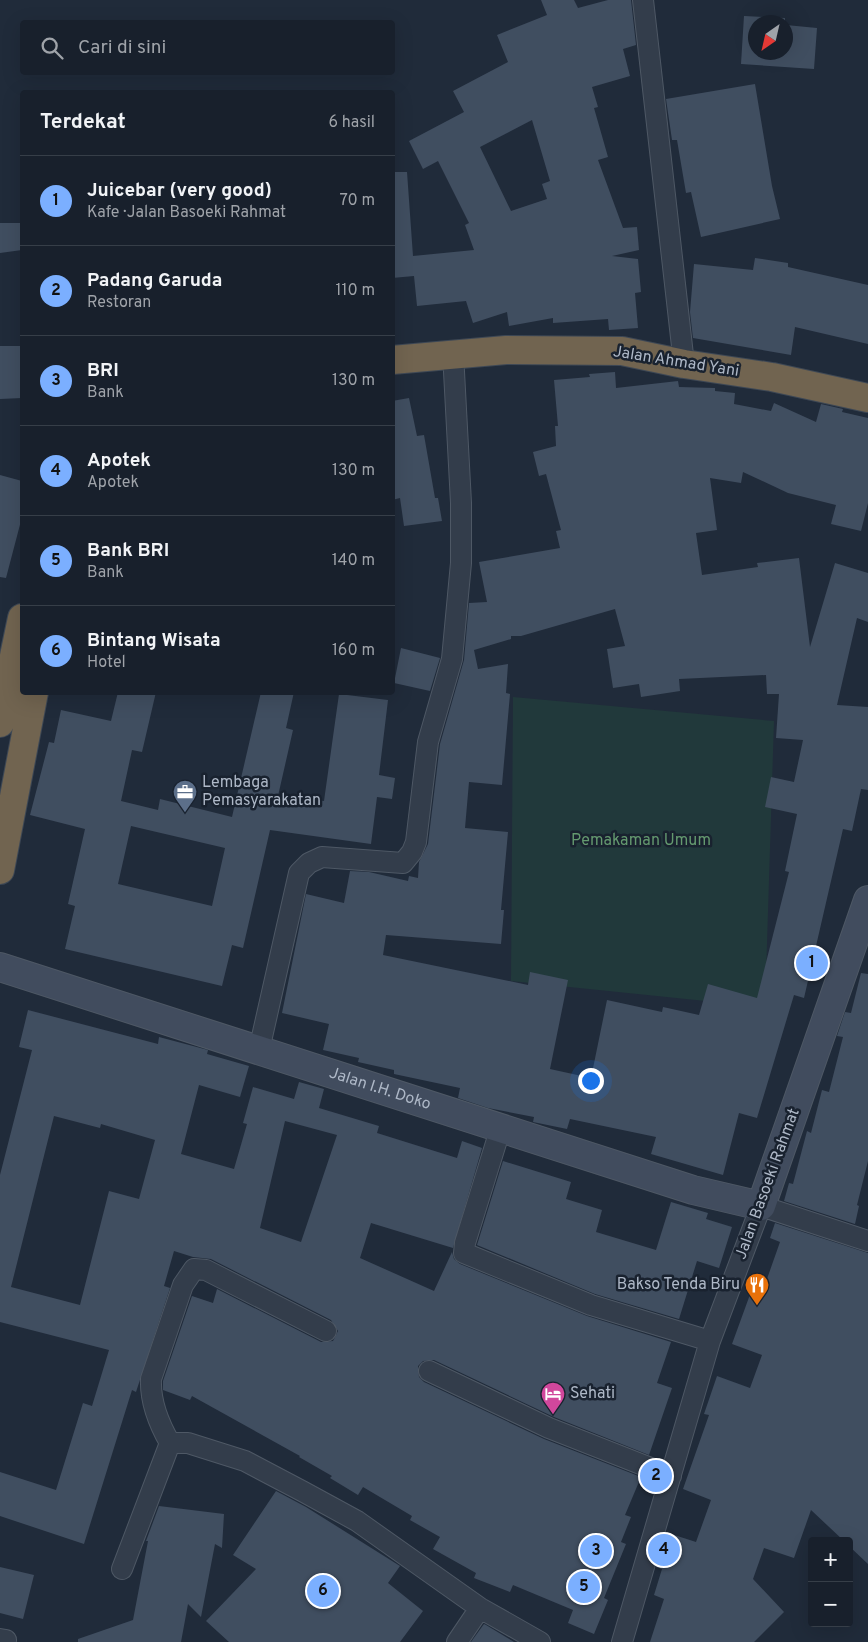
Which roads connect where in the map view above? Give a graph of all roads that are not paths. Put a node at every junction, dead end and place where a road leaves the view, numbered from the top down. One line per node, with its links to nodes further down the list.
1 (643, 0): 4 (street)
2 (453, 353): 3 (highway, Jalan Ahmad Yani); 4 (highway, Jalan Ahmad Yani); 12 (street)
3 (395, 360)
4 (684, 364): 5 (highway, Jalan Ahmad Yani)
5 (868, 398)
6 (20, 628): 8 (highway)
7 (33, 695): 9 (highway)
8 (0, 723)
9 (0, 870)
10 (868, 902): 14 (street, Jalan Basoeki Rahmat)
11 (0, 967): 12 (street, Jalan I.H. Doko)
12 (259, 1050): 13 (street, Jalan I.H. Doko)
13 (501, 1127): 14 (street, Jalan I.H. Doko); 17 (street)
14 (761, 1206): 15 (street); 17 (street, Jalan Basoeki Rahmat)
15 (868, 1241)
16 (326, 1331): 19 (street)
17 (710, 1341): 20 (street, Jalan Basoeki Rahmat)
18 (429, 1371): 20 (street)
19 (170, 1443): 21 (street); 22 (street)
20 (671, 1476): 25 (street, Jalan Basoeki Rahmat)
21 (122, 1569)
22 (480, 1608): 23 (street); 24 (street)
23 (457, 1642)
24 (540, 1642)
25 (622, 1642)

